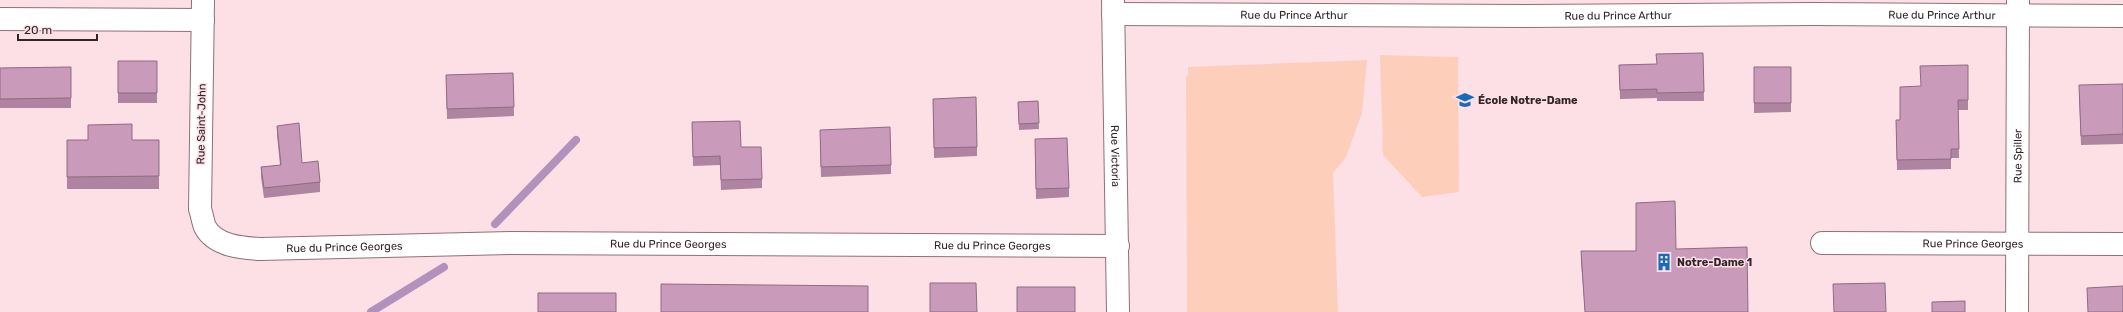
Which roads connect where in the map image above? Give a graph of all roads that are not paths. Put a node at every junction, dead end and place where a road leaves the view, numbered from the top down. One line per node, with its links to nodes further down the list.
1 (1113, 7): 2 (street, Rue du Prince Arthur); 10 (street, Rue Victoria)
2 (2018, 8): 4 (street, Rue du Prince Arthur); 9 (street, Rue Spiller)
3 (203, 10): 5 (street); 6 (street, Rue Saint-John)
4 (2123, 16)
5 (0, 19)
6 (219, 241): 10 (street, Rue du Prince Georges)
7 (1822, 243): 9 (street, Rue Prince Georges)
8 (2123, 244): 9 (street, Rue Prince Georges)
9 (2017, 245): 12 (street, Rue Spiller)
10 (1118, 246): 11 (street, Rue Victoria)
11 (1118, 312)
12 (2017, 312)

